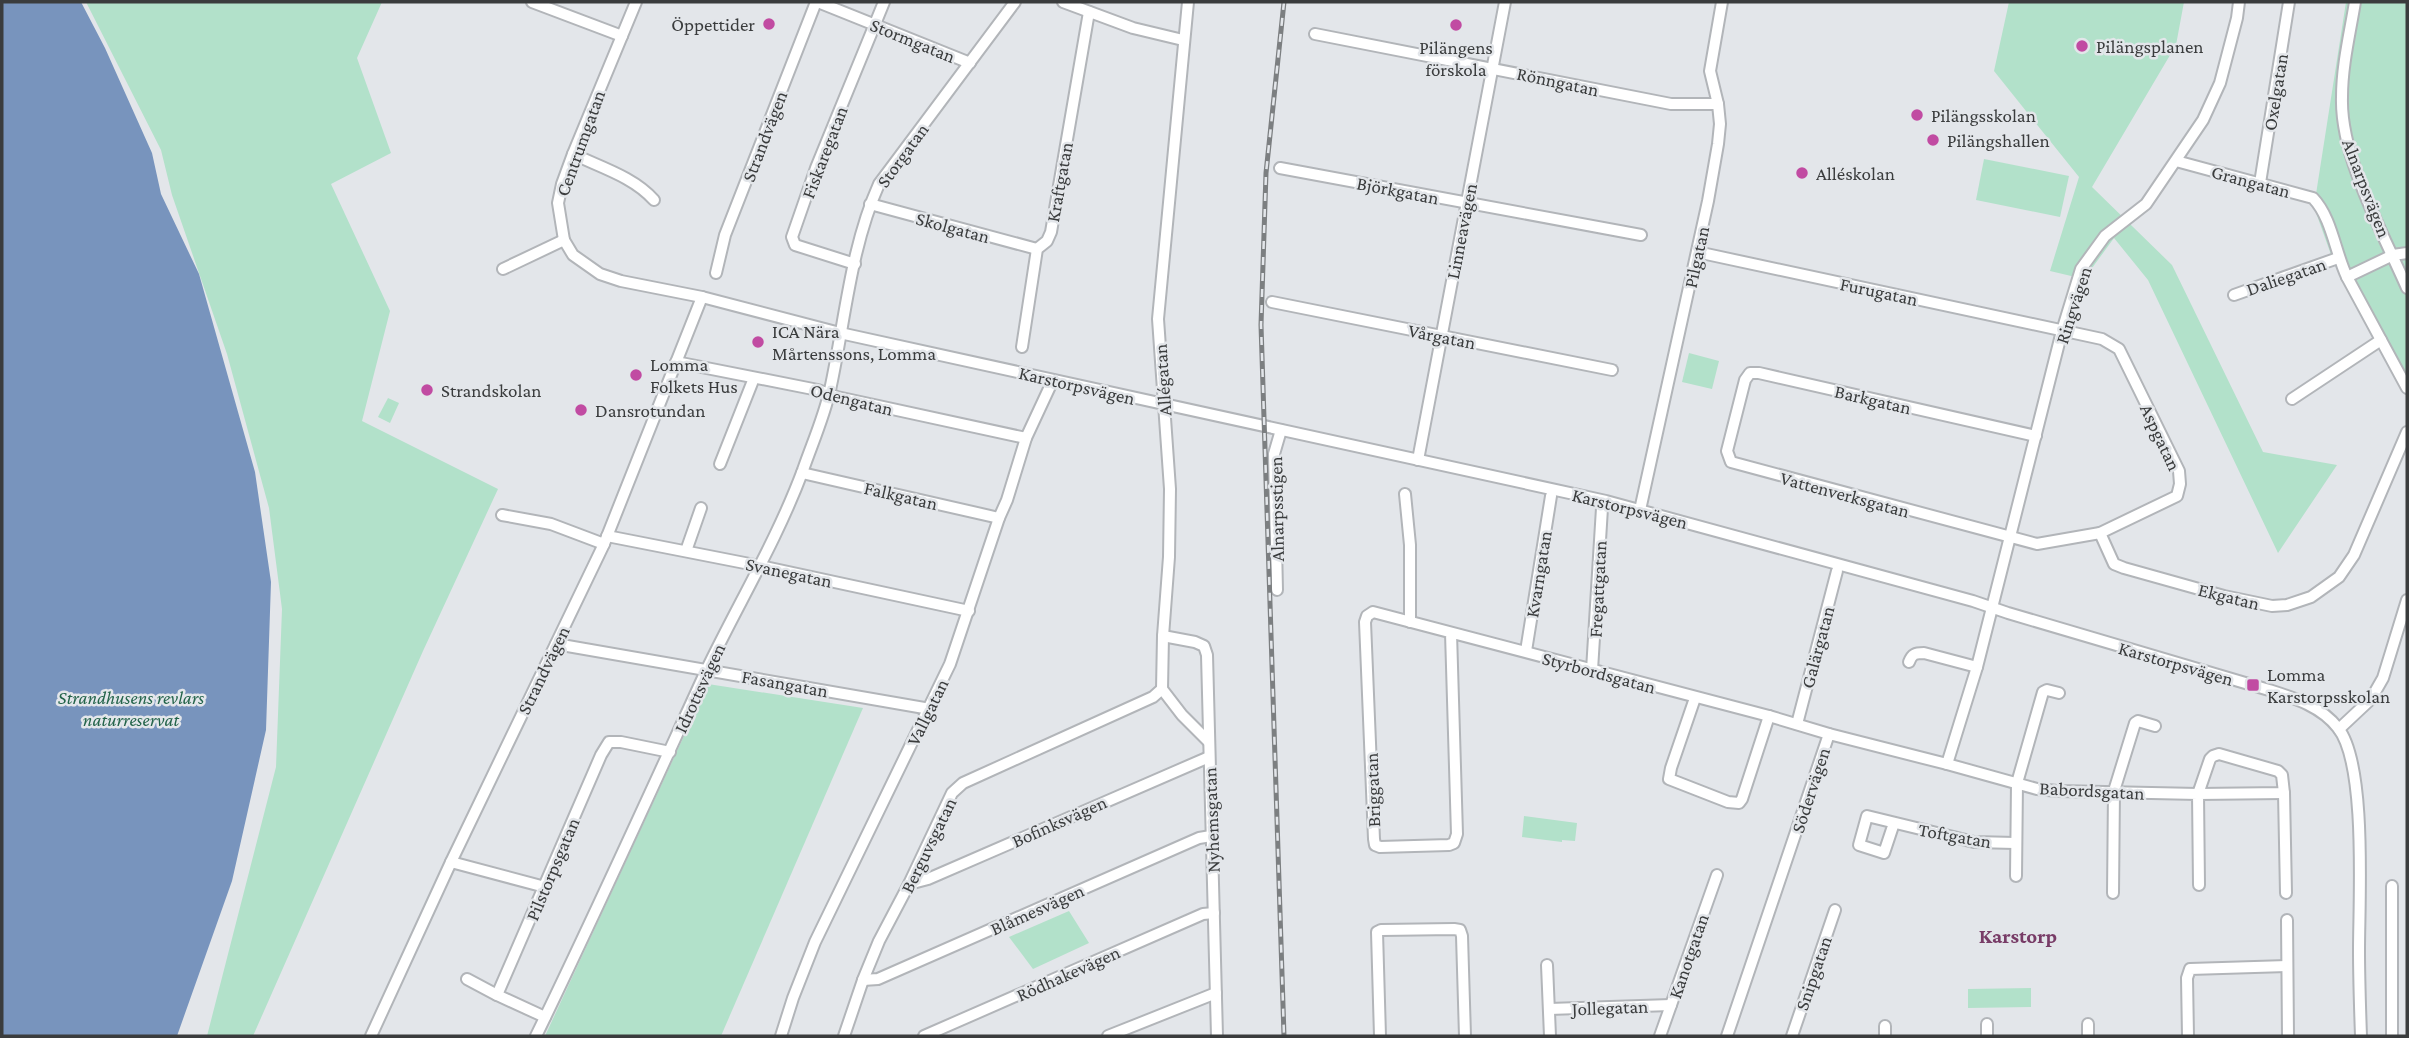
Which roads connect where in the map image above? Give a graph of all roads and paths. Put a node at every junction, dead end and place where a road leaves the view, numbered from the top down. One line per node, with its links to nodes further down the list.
1 (532, 2): 16 (street)
2 (636, 2): 16 (street, Centrumgatan)
3 (817, 2): 14 (street, Stormgatan); 37 (street, Strandvägen)
4 (884, 2): 14 (street, Fiskaregatan)
5 (1015, 2): 18 (street, Storgatan)
6 (1063, 2): 13 (street)
7 (1188, 2): 17 (street, Allégatan)
8 (1505, 2): 19 (street, Linneavägen)
9 (1722, 2): 20 (street, Pilgatan)
10 (2239, 2): 22 (street, Ringvägen)
11 (2289, 2): 24 (street, Oxelgatan)
12 (2355, 2): 33 (street, Alnarpsvägen)
13 (1088, 12): 17 (street); 30 (street, Kraftgatan)
14 (874, 24): 18 (street, Stormgatan); 35 (street, Fiskaregatan)
15 (1315, 34): 19 (street, Rönngatan)
16 (622, 36): 21 (street, Centrumgatan)
17 (1183, 40): 55 (street, Allégatan)
18 (970, 63): 27 (street, Storgatan)
19 (1492, 67): 20 (street, Rönngatan); 26 (street, Linneavägen)
20 (1718, 104): 31 (street, Pilgatan)
21 (573, 154): 25 (street); 29 (street, Centrumgatan)
22 (2176, 161): 24 (street, Grangatan); 43 (street, Ringvägen)
23 (1280, 168): 26 (street, Björkgatan)
24 (2260, 183): 34 (street, Grangatan)
25 (654, 200)
26 (1466, 203): 28 (street, Björkgatan); 45 (street, Linneavägen)
27 (870, 204): 30 (street, Skolgatan); 35 (street, Storgatan)
28 (1641, 235)
29 (564, 240): 36 (street); 41 (street, Karstorpsvägen)
30 (1037, 249): 47 (street, Kraftgatan)
31 (1697, 252): 43 (street, Furugatan); 68 (street, Pilgatan)
32 (2407, 253): 33 (street)
33 (2393, 255): 38 (street); 39 (street, Alnarpsvägen)
34 (2338, 258): 38 (street); 40 (street, Daliegatan)
35 (855, 264): 44 (street, Storgatan)
36 (503, 269)
37 (716, 273)
38 (2347, 277): 46 (street)
39 (2407, 288)
40 (2234, 295)
41 (702, 297): 44 (street, Karstorpsvägen); 48 (street, Strandvägen)
42 (1272, 302): 45 (street, Vårgatan)
43 (2062, 331): 59 (street, Ringvägen); 71 (street, Aspgatan)
44 (840, 332): 51 (street, Karstorpsvägen); 53 (street, Idrottsvägen)
45 (1441, 335): 49 (street, Vårgatan); 61 (street, Linneavägen)
46 (2381, 340): 52 (street); 54 (street)
47 (1022, 347)
48 (676, 362): 50 (street, Odengatan); 73 (street, Strandvägen)
49 (1612, 370)
50 (754, 378): 53 (street, Odengatan); 62 (street)
51 (1053, 380): 55 (street, Karstorpsvägen); 60 (street, Vallgatan)
52 (2407, 388)
53 (830, 393): 60 (street, Odengatan); 63 (street, Idrottsvägen)
54 (2292, 398)
55 (1164, 405): 57 (street, Karstorpsvägen); 84 (street, Allégatan)
56 (1737, 411): 59 (street, Barkgatan); 72 (street, Vattenverksgatan)
57 (1281, 430): 61 (street, Karstorpsvägen); 77 (street, Alnarpsstigen)
58 (2407, 432): 71 (street, Ekgatan)
59 (2036, 436): 72 (street, Ringvägen)
60 (1026, 438): 70 (street, Vallgatan)
61 (1418, 460): 68 (street, Karstorpsvägen)
62 (720, 464)
63 (802, 472): 70 (street, Falkgatan); 75 (street, Idrottsvägen)
64 (1405, 494): 82 (street)
65 (1551, 496): 86 (street, Kvarngatan)
66 (701, 508): 74 (street)
67 (1602, 508): 90 (street, Fregattgatan)
68 (1640, 510): 79 (street, Karstorpsvägen)
69 (502, 515): 73 (street, Svanegatan)
70 (999, 518): 80 (street, Vallgatan)
71 (2100, 533): 72 (street, Aspgatan)
72 (2010, 537): 79 (street, Ringvägen)
73 (605, 540): 74 (street, Svanegatan); 85 (street, Strandvägen)
74 (686, 551): 75 (street, Svanegatan)
75 (760, 566): 80 (street, Svanegatan); 89 (street, Idrottsvägen)
76 (1838, 571): 96 (street, Galärgatan)
77 (1277, 590)
78 (2407, 600): 98 (street)
79 (1992, 607): 88 (street); 98 (street, Karstorpsvägen)
80 (970, 611): 94 (street, Vallgatan)
81 (1370, 614): 82 (street, Styrbordsgatan); 83 (street, Briggatan)
82 (1410, 622): 83 (street, Styrbordsgatan)
83 (1451, 633): 86 (street, Styrbordsgatan)
84 (1163, 636): 91 (street, Allégatan); 100 (street, Nyhemsgatan)
85 (556, 644): 89 (street, Fasangatan); 111 (street, Strandvägen)
86 (1526, 651): 90 (street, Styrbordsgatan)
87 (1909, 663): 88 (street)
88 (1977, 667): 103 (street)
89 (708, 669): 94 (street, Fasangatan); 101 (street, Idrottsvägen)
90 (1592, 670): 93 (street, Styrbordsgatan)
91 (1162, 689): 100 (street); 114 (street, Berguvsgatan)
92 (2059, 693): 104 (street)
93 (1695, 698): 95 (street, Styrbordsgatan); 95 (street)
94 (930, 709): 134 (street, Vallgatan)
95 (1769, 716): 96 (street, Styrbordsgatan)
96 (1797, 724): 99 (street, Styrbordsgatan)
97 (2155, 726): 105 (street)
98 (2339, 729): 147 (street, Karstorpsvägen)
99 (1829, 734): 103 (street, Södervägen); 143 (street, Södervägen)
100 (1209, 742): 102 (street, Nyhemsgatan)
101 (670, 752): 117 (street, Pilstorpsgatan); 131 (street, Idrottsvägen)
102 (1209, 757): 109 (street, Nyhemsgatan); 114 (street, Bofinksvägen)
103 (1947, 764): 104 (street, Babordsgatan)
104 (2017, 783): 105 (street, Babordsgatan); 110 (street)
105 (2114, 791): 107 (street, Babordsgatan); 118 (street)
106 (2284, 793): 107 (street, Babordsgatan); 107 (street); 119 (street)
107 (2198, 794): 115 (street)
108 (1895, 823): 110 (street, Toftgatan)
109 (1211, 836): 121 (street, Nyhemsgatan); 126 (street, Blåmesvägen)
110 (2015, 843): 113 (street)
111 (451, 862): 117 (street); 132 (street, Strandvägen)
112 (1717, 875): 129 (street, Kanotgatan)
113 (2016, 876)
114 (909, 884): 126 (street, Berguvsgatan)
115 (2199, 885)
116 (2392, 886): 148 (street)
117 (545, 887): 128 (street, Pilstorpsgatan)
118 (2113, 893)
119 (2286, 893)
120 (1835, 910): 144 (street, Snipgatan)
121 (1213, 913): 127 (street, Nyhemsgatan); 136 (street, Rödhakevägen)
122 (2287, 920): 124 (street)
123 (1547, 965): 130 (street, Jollegatan)
124 (2287, 966): 145 (street); 146 (street)
125 (467, 979): 128 (street)
126 (863, 980): 135 (street, Berguvsgatan)
127 (1216, 993): 137 (street); 138 (street, Nyhemsgatan)
128 (497, 995): 131 (street)
129 (1671, 1005): 130 (street, Jollegatan); 142 (street, Kanotgatan)
130 (1549, 1009): 141 (street, Jollegatan)
131 (545, 1017): 133 (street, Idrottsvägen)
132 (371, 1036)
133 (536, 1036)
134 (781, 1036)
135 (844, 1036)
136 (924, 1036)
137 (1108, 1036)
138 (1217, 1036)
139 (1380, 1036): 140 (street)
140 (1465, 1036)
141 (1550, 1036)
142 (1660, 1036)
143 (1727, 1036)
144 (1792, 1036)
145 (2188, 1036)
146 (2288, 1036)
147 (2361, 1036)
148 (2392, 1036)

